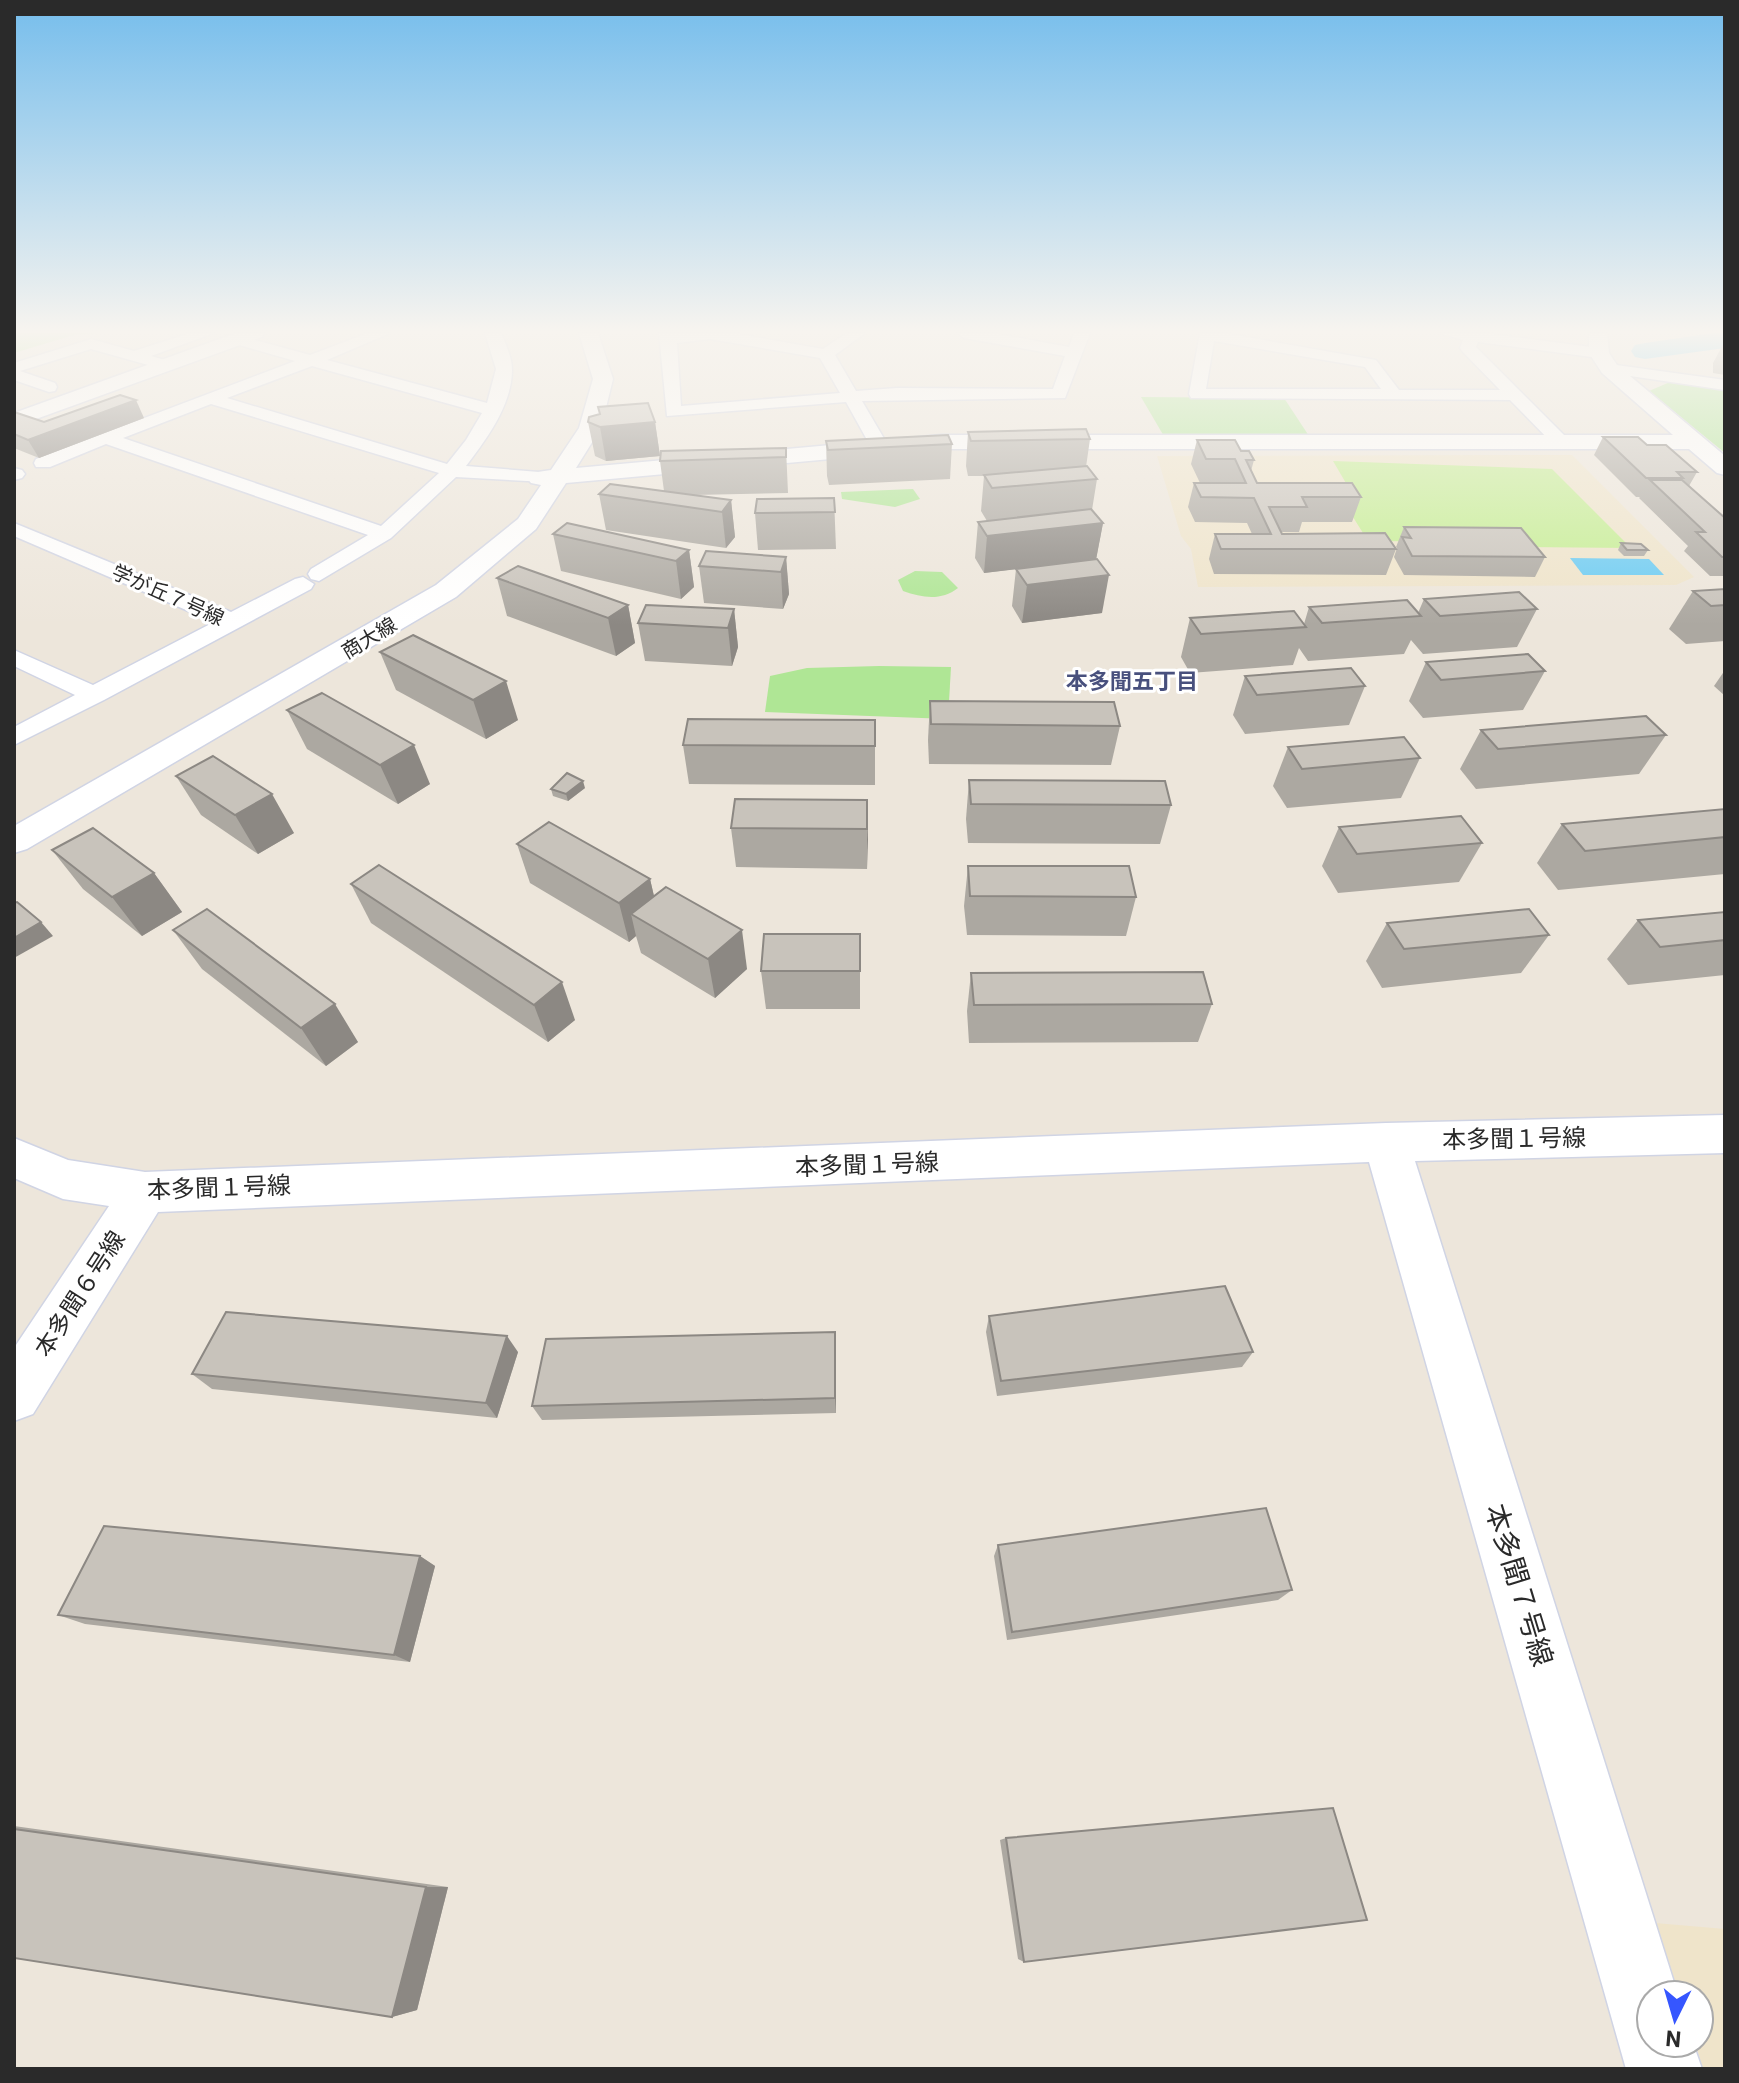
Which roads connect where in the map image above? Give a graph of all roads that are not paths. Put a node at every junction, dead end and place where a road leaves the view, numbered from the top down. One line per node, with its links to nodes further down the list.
1 (127, 430): 9 (street)
2 (316, 430): 15 (street)
3 (481, 430): 15 (street)
4 (568, 430): 16 (street, 商大線)
5 (588, 430): 16 (street, 商大線)
6 (869, 430): 12 (street)
7 (1549, 430): 11 (street)
8 (1683, 430): 10 (street)
9 (106, 438): 13 (street); 18 (street)
10 (1695, 442): 11 (street); 14 (street)
11 (1562, 443): 12 (street)
12 (880, 447): 16 (street)
13 (43, 463)
14 (1725, 468)
15 (451, 471): 16 (street); 18 (street)
16 (550, 477): 23 (street, 商大線); 24 (street, 商大線)
17 (14, 529): 19 (street, 学が丘７号線)
18 (384, 534): 19 (street)
19 (232, 621): 21 (street, 学が丘７号線)
20 (14, 657): 21 (street)
21 (95, 695): 22 (street, 学が丘７号線)
22 (14, 737)
23 (14, 818)
24 (14, 841)
25 (1725, 1134): 26 (street, 本多聞１号線)
26 (1386, 1142): 28 (street, 本多聞１号線); 30 (street, 本多聞７号線)
27 (14, 1157): 28 (street, 本多聞１号線)
28 (145, 1192): 29 (street, 本多聞６号線)
29 (14, 1395)
30 (1637, 1979)

